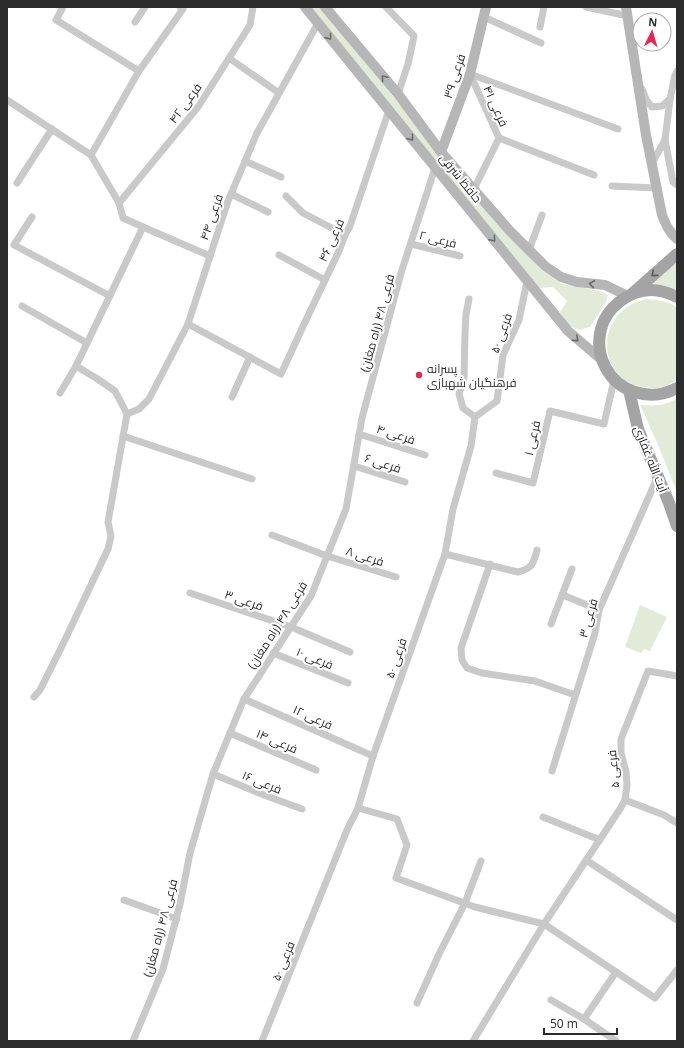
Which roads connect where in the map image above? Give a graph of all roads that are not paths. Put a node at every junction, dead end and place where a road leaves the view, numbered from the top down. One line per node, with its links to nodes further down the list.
1 (63, 7): 17 (street)
2 (145, 7): 12 (street)
3 (180, 7): 17 (street)
4 (253, 7): 16 (street, فرعی ۴۲)
5 (305, 7): 13 (main road, حافظ شرقی)
6 (325, 7): 22 (main road, حافظ شرقی, one-way to 6)
7 (386, 7): 22 (street)
8 (544, 7): 14 (street)
9 (586, 7): 11 (street)
10 (485, 12): 15 (street); 19 (main road, فرعی ۳۹)
11 (627, 12): 20 (main road)
12 (135, 22)
13 (318, 23): 21 (street, فرعی ۴۴); 25 (main road, حافظ شرقی, one-way to 25)
14 (540, 27)
15 (541, 43)
16 (229, 58): 21 (street); 44 (street, فرعی ۴۲)
17 (139, 71): 31 (street)
18 (677, 71): 23 (street)
19 (470, 74): 26 (street); 28 (street, فرعی ۴۱); 30 (main road, فرعی ۳۹)
20 (638, 79): 23 (street); 33 (main road)
21 (280, 93): 32 (street, فرعی ۴۴)
22 (398, 94): 30 (main road, حافظ شرقی)
23 (670, 99): 29 (street)
24 (7, 100): 27 (street)
25 (388, 110): 34 (main road, حافظ شرقی, one-way to 34); 49 (street, فرعی ۴۶)
26 (618, 129)
27 (52, 130): 31 (street); 37 (street)
28 (498, 138): 35 (street); 41 (street, فرعی ۴۱)
29 (665, 140): 33 (street); 38 (street)
30 (441, 152): 41 (main road, حافظ شرقی)
31 (91, 155): 44 (street)
32 (245, 161): 36 (street); 42 (street, فرعی ۴۴)
33 (652, 163): 40 (main road)
34 (435, 168): 51 (street, فرعی ۴۸ (راه مغان)); 58 (main road, حافظ شرقی, one-way to 58)
35 (594, 175)
36 (281, 177)
37 (17, 183)
38 (677, 185)
39 (612, 186): 40 (street)
40 (656, 188): 50 (main road)
41 (474, 189): 52 (main road, حافظ شرقی)
42 (231, 194): 45 (street); 55 (street, فرعی ۴۴)
43 (286, 196): 49 (street)
44 (119, 203): 48 (street)
45 (268, 212)
46 (542, 215): 52 (street)
47 (32, 217): 60 (street)
48 (143, 227): 55 (street); 60 (street)
49 (345, 235): 57 (street, فرعی ۴۶)
50 (677, 239)
51 (411, 244): 56 (street, فرعی ۲); 76 (street, فرعی ۴۸ (راه مغان))
52 (529, 250): 59 (main road, حافظ شرقی, one-way to 52)
53 (677, 254): 59 (main road, one-way to 59)
54 (279, 255): 57 (street)
55 (210, 256): 64 (street, فرعی ۴۴)
56 (460, 256)
57 (325, 280): 66 (street, فرعی ۴۶)
58 (526, 281): 67 (main road, حافظ شرقی, one-way to 67); 75 (street, فرعی ۵۰)
59 (630, 295): 61 (main road); 67 (main road)
60 (110, 296): 65 (street)
61 (677, 297)
62 (469, 299): 75 (street)
63 (22, 306): 65 (street)
64 (188, 324): 66 (street); 74 (street, فرعی ۴۴)
65 (87, 343): 68 (street)
66 (250, 357): 73 (street)
67 (602, 360): 69 (main road)
68 (76, 366): 72 (street); 74 (street)
69 (614, 380): 71 (main road); 80 (street, فرعی ۱)
70 (677, 388): 71 (main road)
71 (629, 390): 81 (main road, آیت الله غفاری)
72 (60, 393)
73 (232, 397)
74 (127, 414): 77 (street)
75 (476, 417): 87 (street, فرعی ۵۰)
76 (359, 434): 78 (street, فرعی ۴); 79 (street, فرعی ۴۸ (راه مغان))
77 (123, 436): 82 (street); 102 (street)
78 (425, 455)
79 (354, 466): 83 (street, فرعی ۶); 88 (street, فرعی ۴۸ (راه مغان))
80 (496, 473)
81 (658, 476): 84 (main road, آیت الله غفاری); 94 (street, فرعی ۳)
82 (252, 479)
83 (405, 482)
84 (677, 526)
85 (272, 535): 88 (street)
86 (537, 550): 89 (street)
87 (444, 554): 89 (street); 105 (street, فرعی ۵۰)
88 (327, 556): 91 (street, فرعی ۸); 96 (street, فرعی ۴۸ (راه مغان))
89 (490, 564): 101 (street)
90 (572, 569): 93 (street)
91 (396, 577)
92 (190, 593): 96 (street, فرعی ۳)
93 (563, 595): 94 (street); 95 (street)
94 (600, 610): 101 (street, فرعی ۳)
95 (551, 624)
96 (291, 627): 97 (street, فرعی ۳); 98 (street, فرعی ۴۸ (راه مغان))
97 (350, 652)
98 (273, 653): 100 (street, فرعی ۱۰); 103 (street, فرعی ۴۸ (راه مغان))
99 (677, 676): 109 (street, فرعی ۵)
100 (348, 684)
101 (575, 696): 107 (street, فرعی ۳)
102 (34, 697)
103 (244, 699): 104 (street, فرعی ۴۸ (راه مغان)); 105 (street, فرعی ۱۲)
104 (230, 733): 106 (street, فرعی ۱۴); 108 (street, فرعی ۴۸ (راه مغان))
105 (374, 756): 110 (street, فرعی ۵۰)
106 (316, 770)
107 (552, 771)
108 (213, 774): 111 (street, فرعی ۱۶); 119 (street, فرعی ۴۸ (راه مغان))
109 (625, 800): 113 (street); 114 (street, فرعی ۵)
110 (358, 808): 118 (street); 128 (street, فرعی ۵۰)
111 (302, 809)
112 (543, 817): 114 (street)
113 (677, 822)
114 (600, 840): 116 (street, فرعی ۵)
115 (481, 860): 118 (street)
116 (586, 860): 120 (street); 121 (street, فرعی ۵)
117 (124, 900): 119 (street)
118 (465, 902): 121 (street); 125 (street)
119 (177, 918): 127 (street, فرعی ۴۸ (راه مغان))
120 (677, 920)
121 (544, 924): 123 (street); 129 (street, فرعی ۵)
122 (677, 970): 123 (street)
123 (616, 972): 126 (street)
124 (551, 1000): 126 (street)
125 (417, 1003)
126 (584, 1019): 130 (street)
127 (133, 1041)
128 (262, 1041)
129 (473, 1041)
130 (616, 1041)

